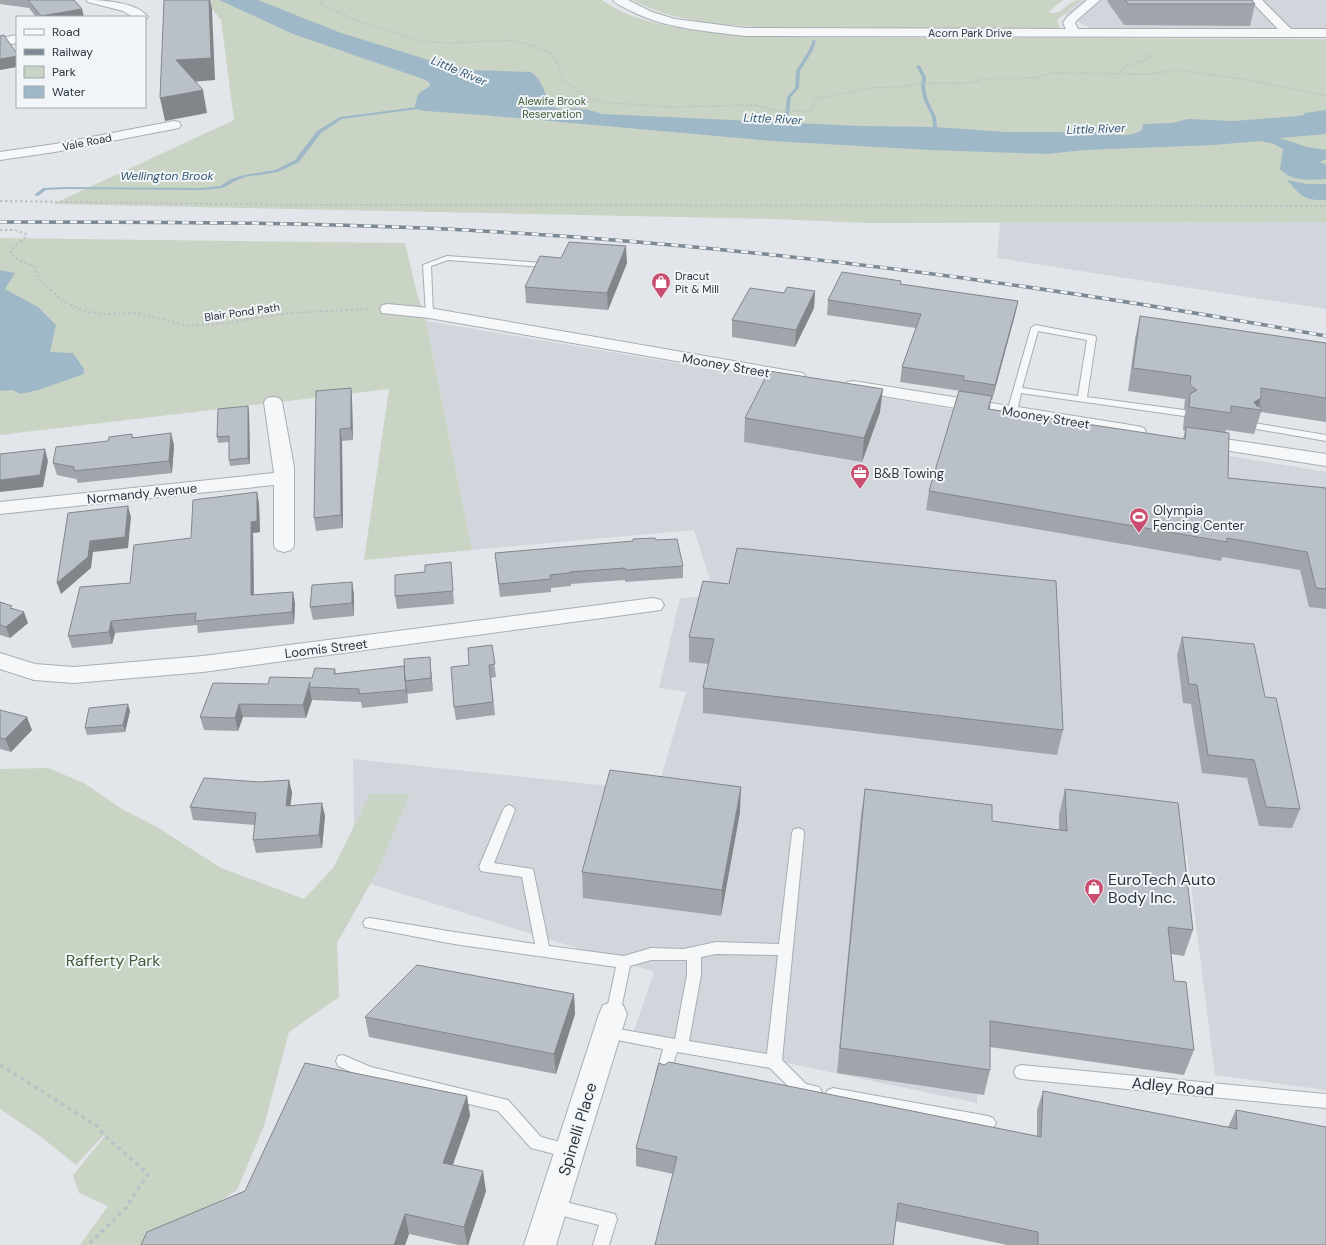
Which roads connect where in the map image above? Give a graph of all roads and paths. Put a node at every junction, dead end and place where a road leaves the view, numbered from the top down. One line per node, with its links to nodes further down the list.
1 (92, 0): 6 (street)
2 (323, 0): 13 (path)
3 (619, 0): 7 (street, Acorn Park Drive)
4 (1094, 0): 7 (street)
5 (1256, 0): 9 (street)
6 (140, 16)
7 (1074, 33): 8 (street, Acorn Park Drive)
8 (1132, 33): 9 (street, Acorn Park Drive); 13 (path)
9 (1288, 33): 10 (street, Acorn Park Drive)
10 (1326, 33)
11 (16, 39): 12 (street)
12 (0, 42)
13 (1119, 74): 14 (path)
14 (1326, 96)
15 (174, 125): 16 (street, Vale Road)
16 (0, 156)
17 (0, 201): 18 (path)
18 (1326, 206)
19 (0, 230): 21 (path, Blair Pond Path)
20 (543, 265): 22 (lane)
21 (388, 309): 22 (street, Mooney Street)
22 (429, 313): 23 (street, Mooney Street)
23 (814, 379)
24 (837, 383): 28 (street, Mooney Street)
25 (1017, 390): 26 (lane); 26 (lane); 28 (lane)
26 (1082, 399): 29 (lane)
27 (273, 402): 35 (street)
28 (1012, 412): 31 (street, Mooney Street)
29 (1184, 413)
30 (1254, 426): 32 (lane)
31 (1152, 434)
32 (1326, 438)
33 (1184, 439): 34 (street)
34 (1326, 460)
35 (284, 478): 36 (street, Normandy Avenue); 37 (street)
36 (0, 508)
37 (284, 546)
38 (653, 605): 39 (street, Loomis Street)
39 (0, 661)
40 (509, 810): 44 (lane)
41 (798, 833): 43 (lane)
42 (370, 923): 44 (lane)
43 (785, 950): 45 (lane); 50 (lane)
44 (543, 951): 46 (lane)
45 (694, 953): 46 (lane); 48 (lane)
46 (624, 962): 47 (lane)
47 (610, 1023): 48 (lane); 56 (street, Spinelli Place)
48 (676, 1046): 50 (lane); 53 (lane)
49 (343, 1061): 56 (lane)
50 (774, 1062): 55 (lane)
51 (0, 1065): 58 (path)
52 (1021, 1072): 54 (lane, Adley Road)
53 (663, 1075)
54 (1326, 1101)
55 (988, 1123)
56 (570, 1151): 57 (street, Spinelli Place)
57 (552, 1206): 59 (street, Spinelli Place); 60 (lane)
58 (88, 1245)
59 (540, 1245)
60 (601, 1245)

